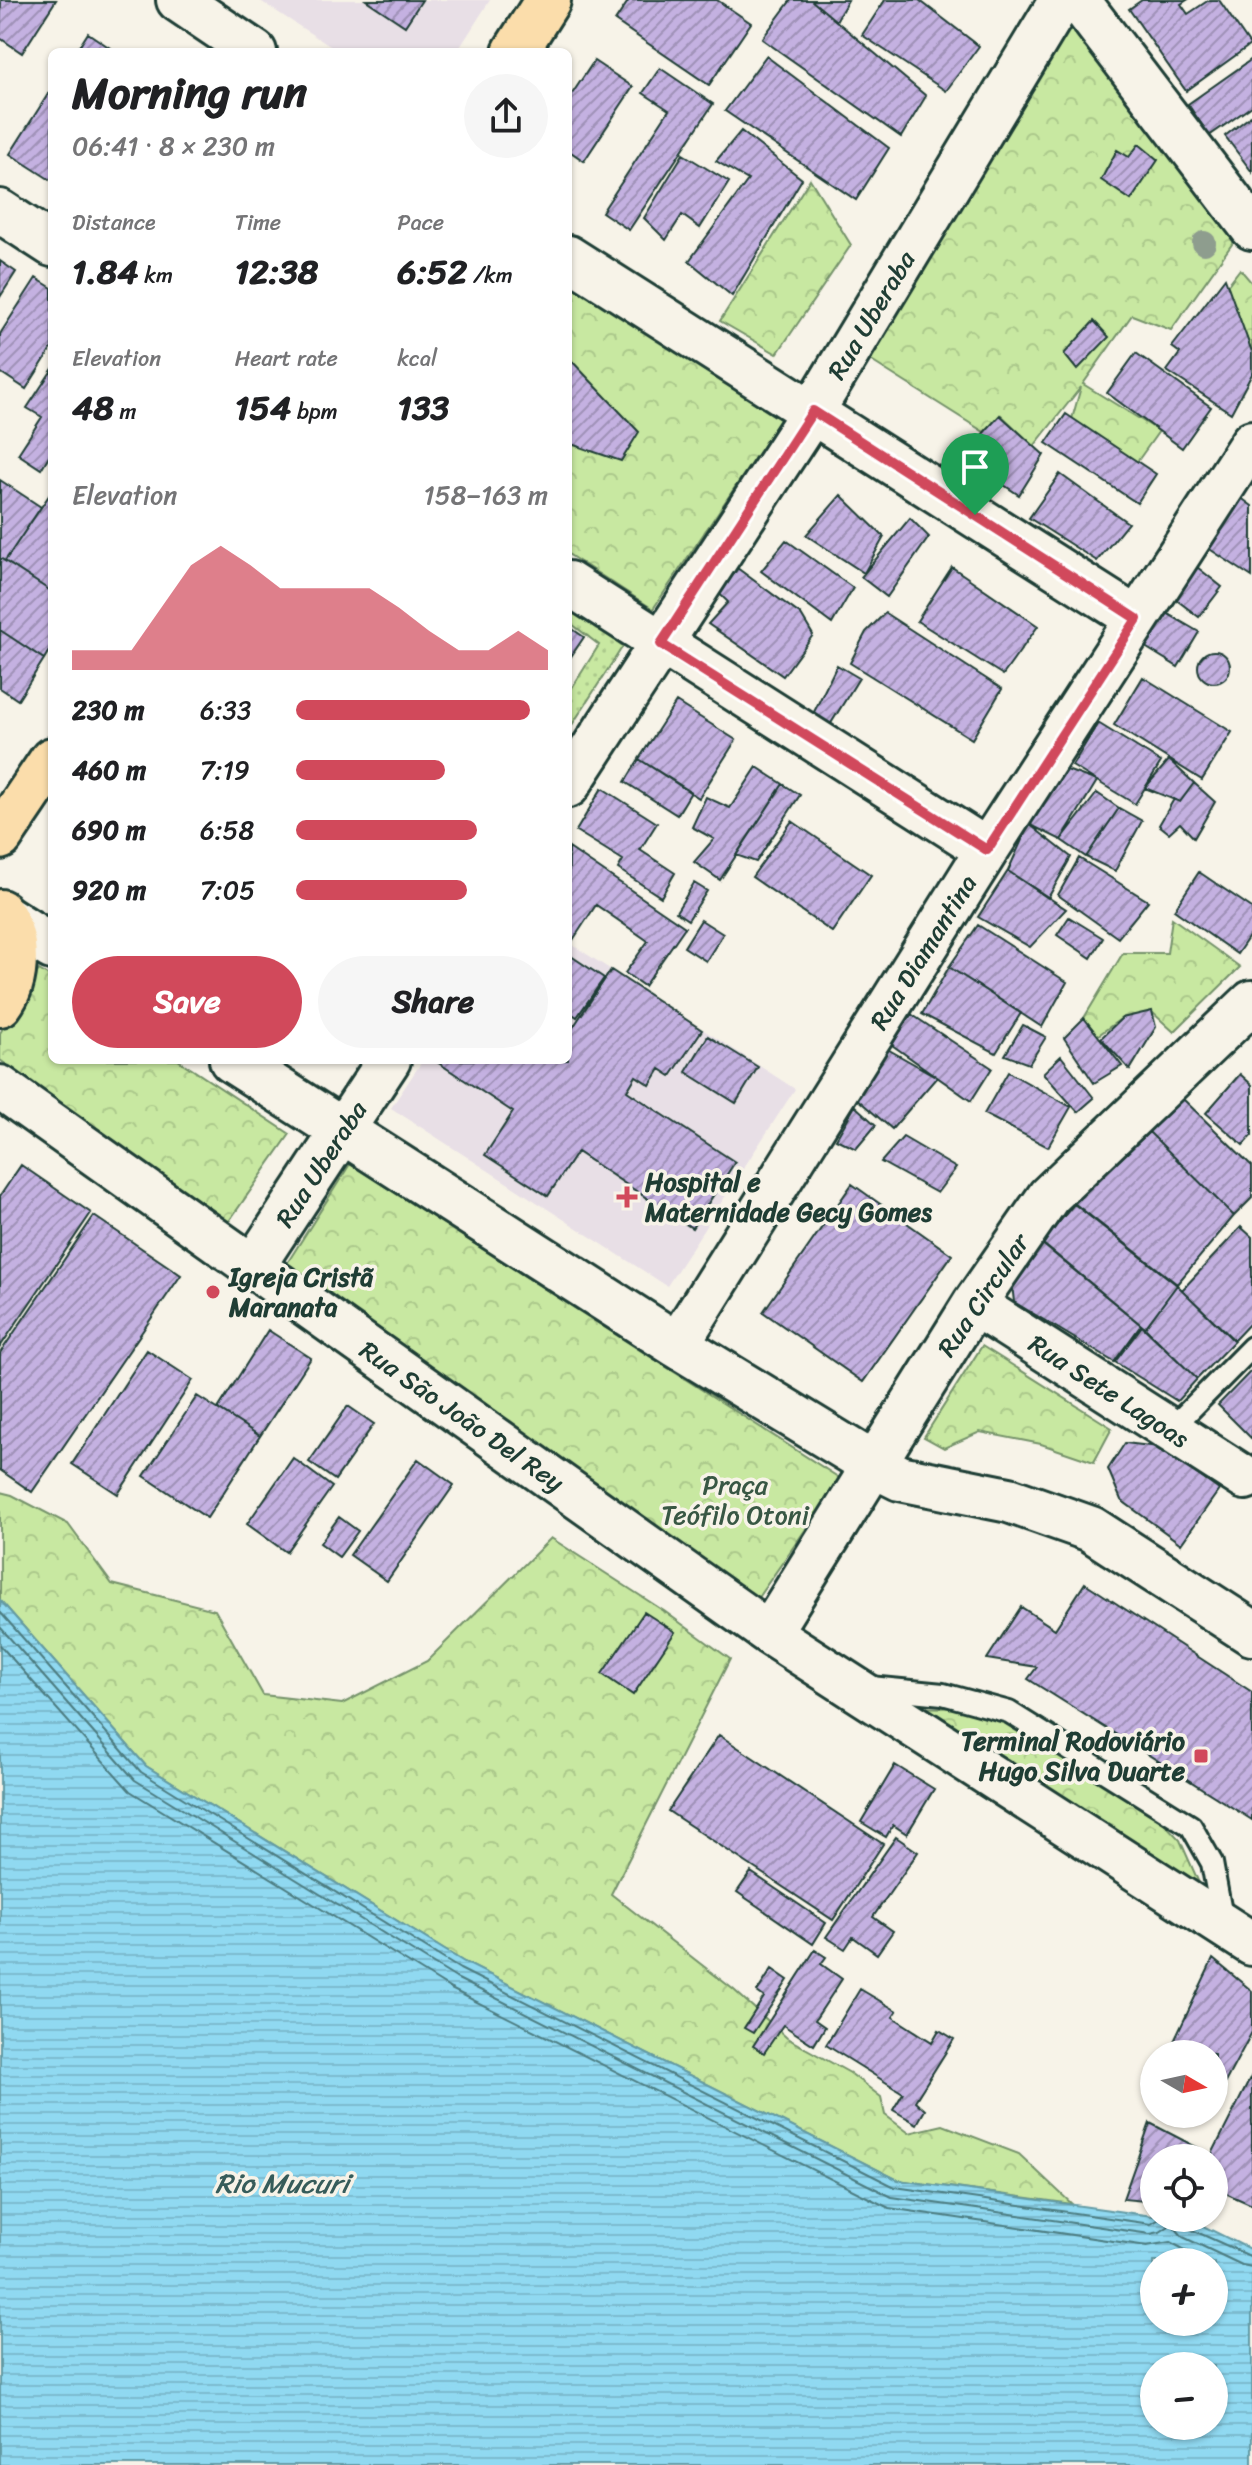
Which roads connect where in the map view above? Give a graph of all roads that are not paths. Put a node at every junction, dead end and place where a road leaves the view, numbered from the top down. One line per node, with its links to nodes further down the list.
1 (178, 0): 5 (street)
2 (548, 0): 6 (main road)
3 (1061, 0): 11 (street, Rua Uberaba)
4 (1078, 0): 8 (street)
5 (249, 48)
6 (518, 48)
7 (0, 211): 9 (street)
8 (1252, 228)
9 (48, 242)
10 (572, 260): 11 (street)
11 (813, 411): 14 (street); 15 (street, Rua Uberaba)
12 (1252, 442): 14 (street, Rua Diamantina)
13 (572, 586): 15 (street)
14 (1137, 619): 19 (street, Rua Diamantina)
15 (661, 644): 17 (street, Rua Uberaba); 19 (street)
16 (48, 766): 18 (main road)
17 (572, 780)
18 (0, 837)
19 (987, 850): 30 (street, Rua Diamantina)
20 (2, 914): 21 (main road); 23 (main road)
21 (48, 944)
22 (1252, 1002): 29 (street, Rua Circular)
23 (0, 1004)
24 (238, 1064): 27 (main road)
25 (386, 1064): 27 (street, Rua Uberaba)
26 (0, 1087): 28 (street, Rua São João Del Rey)
27 (343, 1130): 28 (street, Rua Uberaba); 30 (main road)
28 (252, 1268): 35 (street, Rua São João Del Rey)
29 (974, 1304): 32 (street, Rua Sete Lagoas); 33 (street, Rua Circular)
30 (677, 1345): 33 (main road)
31 (1252, 1347): 32 (lane)
32 (1170, 1430): 34 (street, Rua Sete Lagoas)
33 (874, 1465): 35 (street, Rua Circular); 36 (main road)
34 (1248, 1474)
35 (769, 1633): 37 (street)
36 (1252, 1633)
37 (850, 1686): 38 (street); 38 (lane)
38 (1238, 1936)

